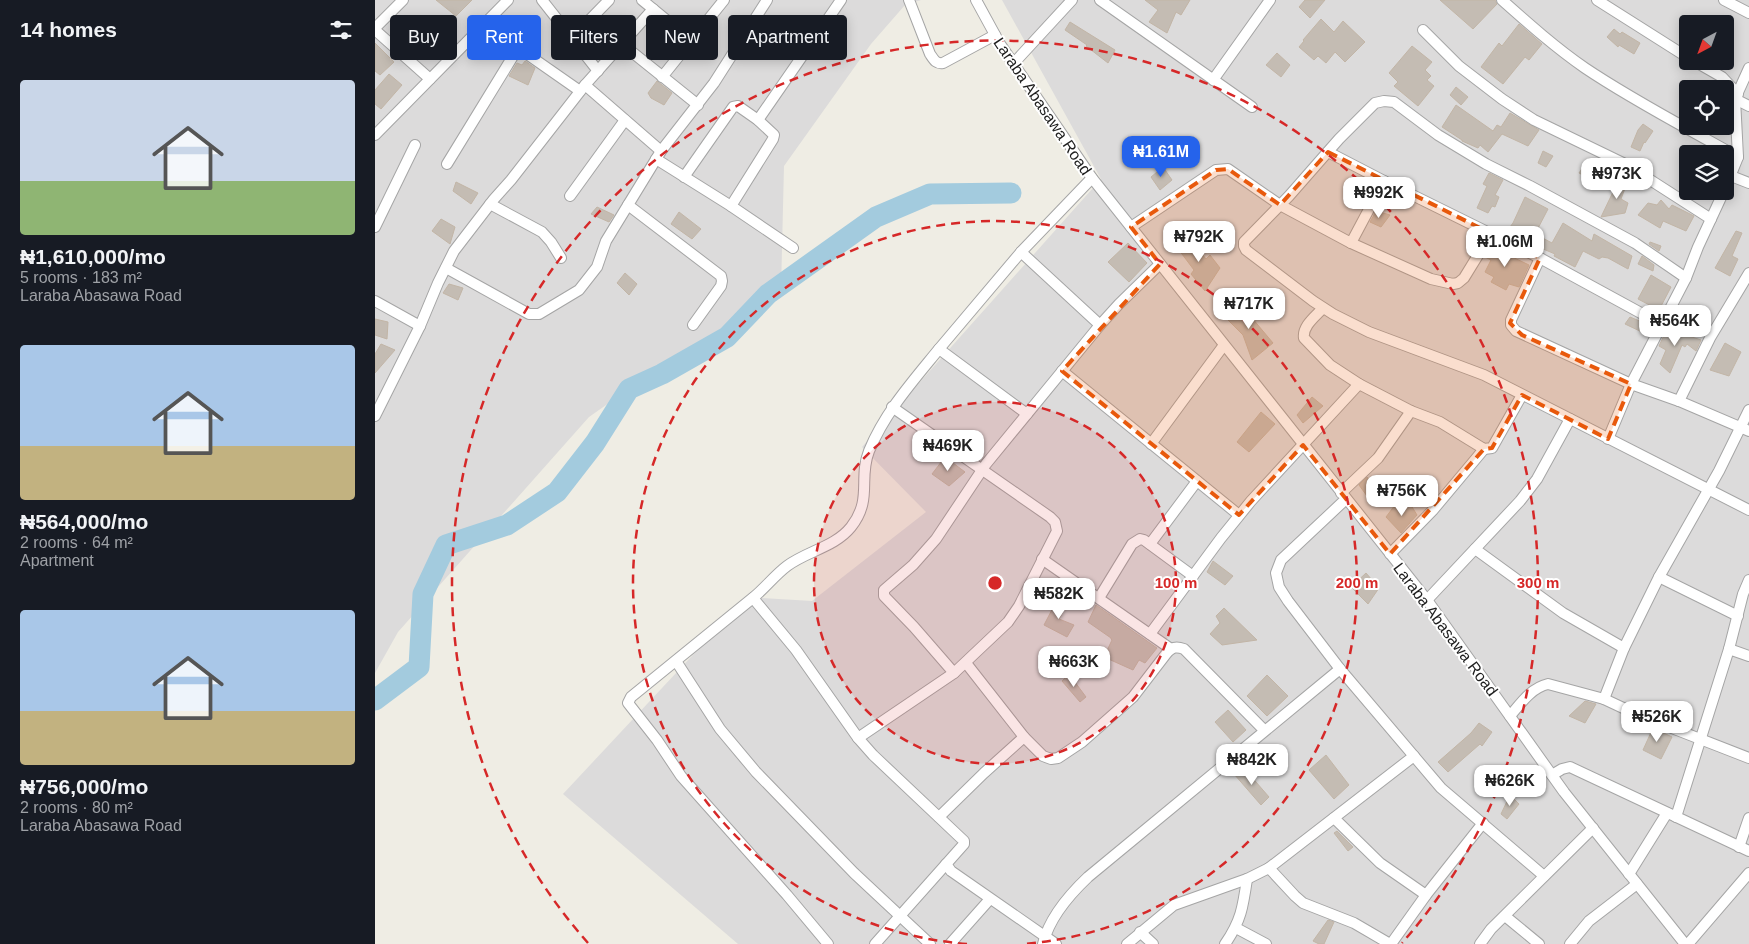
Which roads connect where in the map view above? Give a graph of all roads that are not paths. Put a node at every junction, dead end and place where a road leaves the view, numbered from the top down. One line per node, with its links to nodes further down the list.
1 (403, 0): 24 (street)
2 (508, 0): 18 (street)
3 (543, 0): 19 (street)
4 (609, 0): 20 (street)
5 (725, 0): 22 (street)
6 (767, 0): 44 (street)
7 (841, 0): 48 (street)
8 (909, 0): 26 (street)
9 (976, 0): 26 (street, Laraba Abasawa Road)
10 (1073, 0): 35 (street)
11 (1100, 0): 41 (street)
12 (1270, 0): 41 (street)
13 (1502, 0): 53 (street)
14 (1597, 0): 28 (street)
15 (1724, 0): 17 (street)
16 (648, 3): 21 (street); 23 (street)
17 (1749, 13)
18 (493, 15)
19 (554, 15)
20 (594, 15)
21 (662, 15)
22 (713, 15)
23 (636, 22)
24 (375, 29): 40 (street)
25 (1423, 30): 67 (street)
26 (995, 35): 35 (street, Laraba Abasawa Road)
27 (467, 41): 40 (street)
28 (1679, 52)
29 (636, 55): 39 (street)
30 (511, 60): 54 (street)
31 (538, 60): 42 (street)
32 (589, 60): 38 (street)
33 (608, 60): 38 (street)
34 (676, 60): 39 (street)
35 (1013, 64): 58 (street, Laraba Abasawa Road)
36 (1749, 68): 43 (street)
37 (1710, 70): 43 (street)
38 (598, 71): 42 (street)
39 (663, 77): 44 (street)
40 (430, 79): 49 (street)
41 (1213, 80): 46 (street)
42 (583, 88): 47 (street); 63 (street)
43 (1737, 97): 45 (street); 53 (street)
44 (698, 105): 52 (street)
45 (1749, 106)
46 (1252, 107)
47 (625, 120): 52 (street); 61 (street)
48 (758, 120): 56 (street); 65 (street)
49 (375, 136)
50 (415, 145): 68 (street)
51 (1328, 152): 59 (street); 66 (street); 79 (street)
52 (659, 155): 56 (street); 64 (street)
53 (1738, 157): 55 (street)
54 (447, 164)
55 (1734, 168)
56 (684, 177): 65 (street)
57 (1734, 177): 60 (street)
58 (1092, 178): 69 (street, Laraba Abasawa Road); 73 (street)
59 (1384, 182): 70 (street); 71 (street)
60 (1749, 183)
61 (570, 196)
62 (1720, 200): 67 (street)
63 (490, 204): 74 (street); 77 (street)
64 (628, 206): 77 (street); 83 (street)
65 (731, 206): 72 (street)
66 (1279, 206): 69 (street); 71 (street); 81 (street)
67 (1711, 219): 79 (street)
68 (375, 227)
69 (1131, 227): 76 (street, Laraba Abasawa Road)
70 (1491, 234): 71 (street); 75 (street)
71 (1351, 243)
72 (793, 248)
73 (1021, 252): 84 (street); 87 (street)
74 (561, 258)
75 (1540, 258): 82 (street); 90 (street)
76 (1160, 264): 84 (street); 86 (street, Laraba Abasawa Road)
77 (446, 268): 85 (street)
78 (1749, 273): 92 (street)
79 (1686, 278): 82 (street)
80 (375, 301): 85 (street)
81 (1323, 308): 89 (street); 91 (street)
82 (1661, 324): 90 (street)
83 (693, 325)
84 (1100, 325): 88 (street)
85 (420, 326): 96 (street)
86 (1224, 345): 101 (street); 102 (street, Laraba Abasawa Road)
87 (939, 349): 93 (street); 97 (street)
88 (1062, 371): 97 (street); 101 (street)
89 (1359, 384): 95 (street); 102 (street)
90 (1631, 384): 92 (street); 100 (street)
91 (1522, 395): 98 (street); 103 (street)
92 (1679, 401): 99 (street)
93 (892, 407): 104 (street); 118 (street)
94 (1749, 410): 99 (street)
95 (1411, 411): 103 (street); 107 (street)
96 (376, 412)
97 (1027, 414): 104 (street)
98 (1570, 418): 100 (street); 111 (street)
99 (1745, 429): 106 (street)
100 (1608, 439): 106 (street)
101 (1151, 444): 105 (street)
102 (1303, 445): 107 (street, Laraba Abasawa Road); 109 (street)
103 (1484, 449): 112 (street)
104 (982, 470): 113 (street); 130 (street)
105 (1197, 481): 109 (street); 110 (street)
106 (1709, 490): 108 (street); 115 (street)
107 (1344, 496): 112 (street, Laraba Abasawa Road); 129 (street)
108 (1749, 510)
109 (1239, 515): 114 (street)
110 (1150, 544): 114 (street); 119 (street)
111 (1475, 549): 120 (street); 124 (street)
112 (1390, 554): 120 (street, Laraba Abasawa Road)
113 (1042, 559): 119 (street); 128 (street)
114 (1193, 576): 122 (street)
115 (1659, 577): 121 (street); 124 (street)
116 (1749, 580): 117 (street)
117 (1746, 595): 121 (street)
118 (753, 598): 127 (street); 135 (street)
119 (1099, 598): 122 (street)
120 (1427, 600): 132 (street, Laraba Abasawa Road)
121 (1738, 616): 125 (street)
122 (1150, 634): 123 (street)
123 (1171, 648): 133 (street); 134 (street)
124 (1624, 648): 131 (street)
125 (1729, 649): 126 (street); 136 (street)
126 (1749, 656)
127 (676, 661): 157 (street); 162 (street)
128 (965, 663): 130 (street); 134 (street)
129 (1340, 669): 133 (street); 137 (street)
130 (954, 673): 135 (street)
131 (1604, 699): 132 (street); 136 (street)
132 (1510, 716): 139 (street, Laraba Abasawa Road)
133 (1264, 730): 161 (street)
134 (1025, 737): 141 (street)
135 (858, 738): 141 (street)
136 (1701, 741): 138 (street); 140 (street)
137 (1414, 756): 142 (street); 144 (street)
138 (1749, 758)
139 (1552, 775): 140 (street); 145 (street, Laraba Abasawa Road)
140 (1671, 815): 146 (street); 151 (street)
141 (939, 817): 148 (street)
142 (1334, 818): 149 (street); 155 (street)
143 (1749, 818): 146 (street)
144 (1483, 823): 152 (street); 155 (street)
145 (1593, 828): 151 (street, Laraba Abasawa Road); 152 (street)
146 (1739, 847): 147 (street)
147 (1749, 851)
148 (946, 864): 156 (street); 157 (street)
149 (1269, 868): 153 (street); 172 (street)
150 (1749, 873): 163 (street)
151 (1629, 874): 154 (street, Laraba Abasawa Road)
152 (1544, 876): 158 (street)
153 (1247, 879): 159 (street); 160 (street)
154 (1637, 884): 163 (street, Laraba Abasawa Road); 175 (street)
155 (1426, 895): 172 (street)
156 (990, 899): 161 (street); 166 (street)
157 (900, 915): 164 (street); 165 (street)
158 (1505, 916): 173 (street); 174 (street)
159 (1236, 928): 170 (street); 171 (street)
160 (1140, 932): 168 (street); 169 (street)
161 (1044, 939): 167 (street)
162 (826, 943)
163 (1682, 943)
164 (875, 944)
165 (930, 944)
166 (950, 944)
167 (1056, 944)
168 (1127, 944)
169 (1153, 944)
170 (1225, 944)
171 (1265, 944)
172 (1391, 944)
173 (1480, 944)
174 (1539, 944)
175 (1570, 944)

